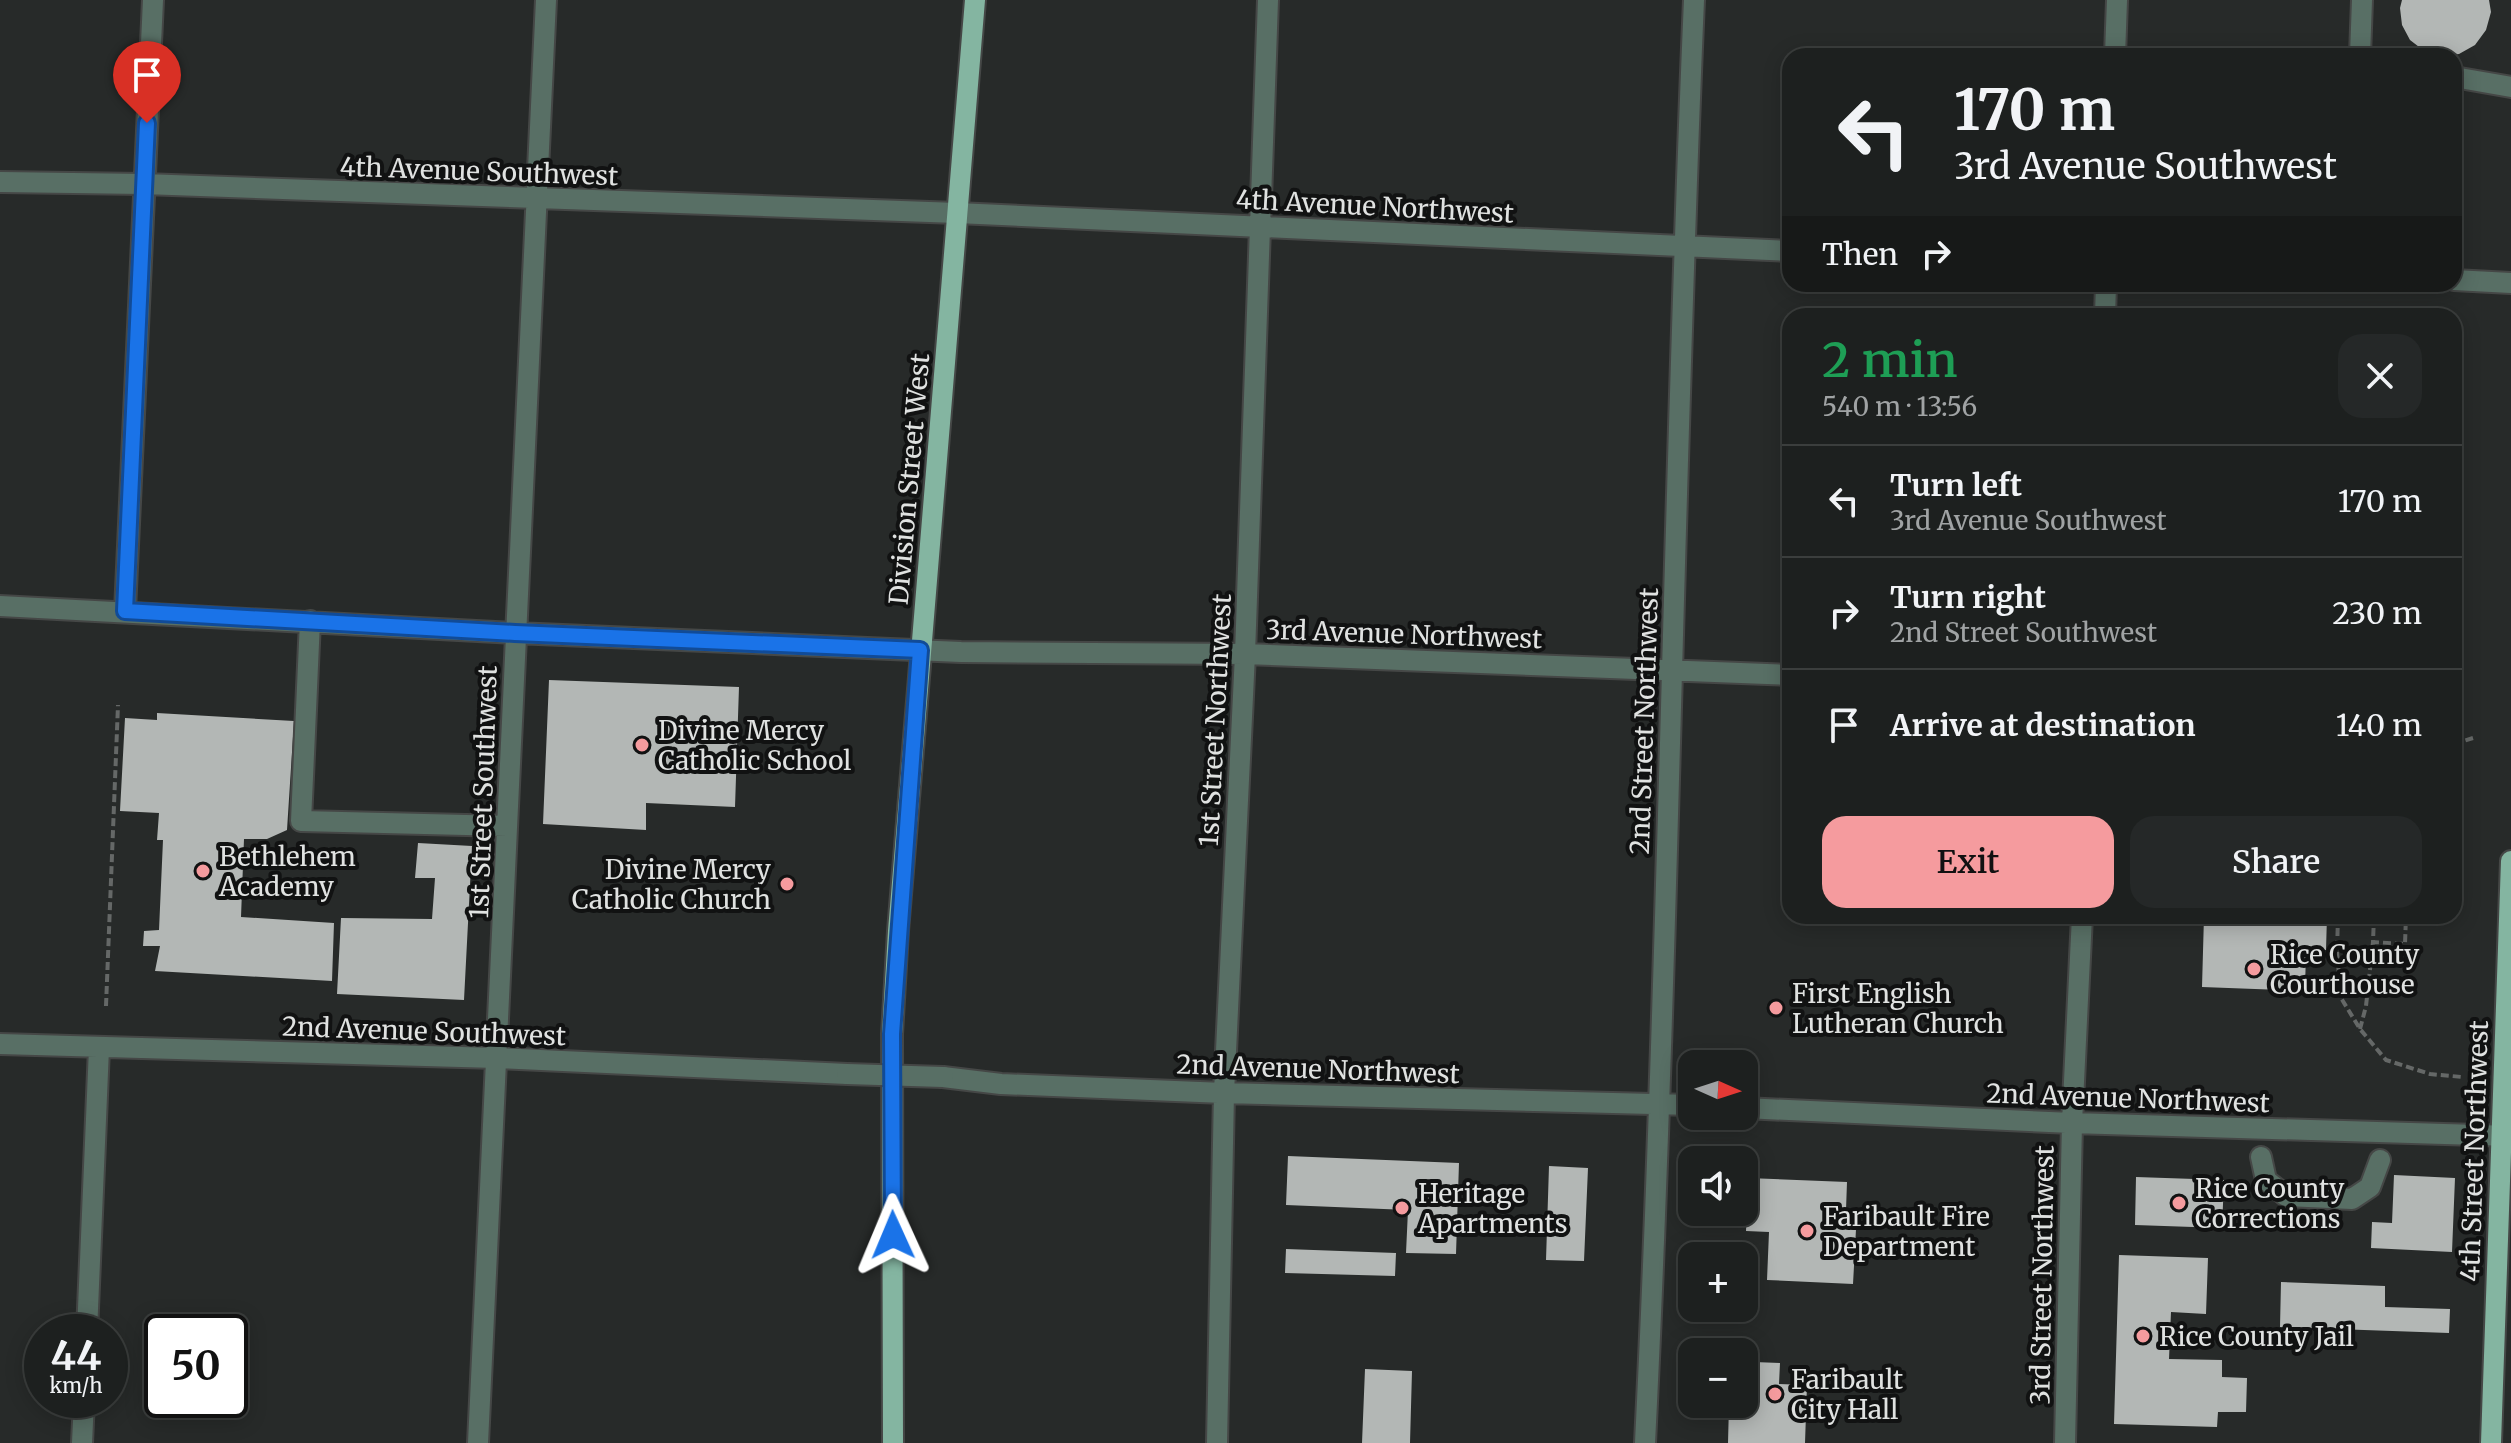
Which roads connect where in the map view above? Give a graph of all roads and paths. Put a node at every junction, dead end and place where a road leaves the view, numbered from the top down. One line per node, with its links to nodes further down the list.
1 (153, 0): 13 (street)
2 (546, 0): 14 (street, 1st Street Southwest)
3 (975, 0): 15 (main road, Division Street West)
4 (1268, 0): 16 (street, 1st Street Northwest)
5 (1694, 0): 17 (street, 2nd Street Northwest)
6 (2117, 0): 8 (street)
7 (2362, 0): 9 (street)
8 (2115, 48)
9 (2360, 48)
10 (2462, 78): 11 (street)
11 (2511, 87)
12 (0, 182): 13 (street, 4th Avenue Southwest)
13 (144, 184): 14 (street, 4th Avenue Southwest); 22 (street)
14 (536, 199): 15 (street, 4th Avenue Southwest); 24 (street, 1st Street Southwest)
15 (957, 213): 16 (street, 4th Avenue Northwest); 25 (main road, Division Street West)
16 (1259, 227): 17 (street, 4th Avenue Northwest); 26 (street, 1st Street Northwest)
17 (1683, 246): 18 (street, 4th Avenue Northwest); 27 (street, 2nd Street Northwest)
18 (1782, 251)
19 (2462, 280): 20 (street)
20 (2511, 283)
21 (0, 606): 22 (street, 3rd Avenue Northwest)
22 (125, 611): 23 (street, 3rd Avenue Northwest)
23 (310, 621): 24 (street, 3rd Avenue Northwest); 32 (street)
24 (515, 633): 25 (street, 3rd Avenue Northwest); 32 (street, 1st Street Southwest)
25 (920, 650): 26 (street, 3rd Avenue Northwest); 58 (main road, Division Street West)
26 (1245, 654): 27 (street, 3rd Avenue Northwest); 46 (street, 1st Street Northwest)
27 (1672, 670): 28 (street, 3rd Avenue Northwest); 47 (street, 2nd Street Northwest)
28 (1782, 675)
29 (118, 705): 39 (path)
30 (2473, 738): 31 (path)
31 (2462, 741)
32 (507, 826): 43 (street, 1st Street Southwest)
33 (2511, 861): 51 (main road, 4th Street Northwest)
34 (2082, 924): 50 (street, 3rd Street Northwest)
35 (2338, 924): 40 (path)
36 (2374, 924): 38 (path)
37 (2406, 924): 38 (path)
38 (2373, 942): 40 (path)
39 (106, 1006)
40 (2360, 1029): 45 (path)
41 (0, 1044): 42 (street, 2nd Avenue Southwest)
42 (99, 1048): 43 (street, 2nd Avenue Southwest); 54 (street)
43 (497, 1058): 44 (street, 2nd Avenue Southwest, bridge); 57 (street, 1st Street Southwest)
44 (943, 1077): 46 (street, 2nd Avenue Northwest)
45 (2462, 1077)
46 (1224, 1093): 47 (street, 2nd Avenue Northwest); 59 (street, 1st Street Northwest)
47 (1657, 1103): 48 (street, 2nd Avenue Northwest); 60 (street, 2nd Street Northwest)
48 (1678, 1104)
49 (1758, 1109): 50 (street, 2nd Avenue Northwest)
50 (2072, 1123): 51 (street, 2nd Avenue Northwest); 61 (street, 3rd Street Northwest)
51 (2506, 1136): 62 (main road, 4th Street Northwest)
52 (2261, 1157): 53 (street)
53 (2380, 1160)
54 (88, 1314)
55 (83, 1418): 56 (street)
56 (82, 1443)
57 (478, 1443)
58 (893, 1443)
59 (1217, 1443)
60 (1645, 1443)
61 (2065, 1443)
62 (2491, 1443)

